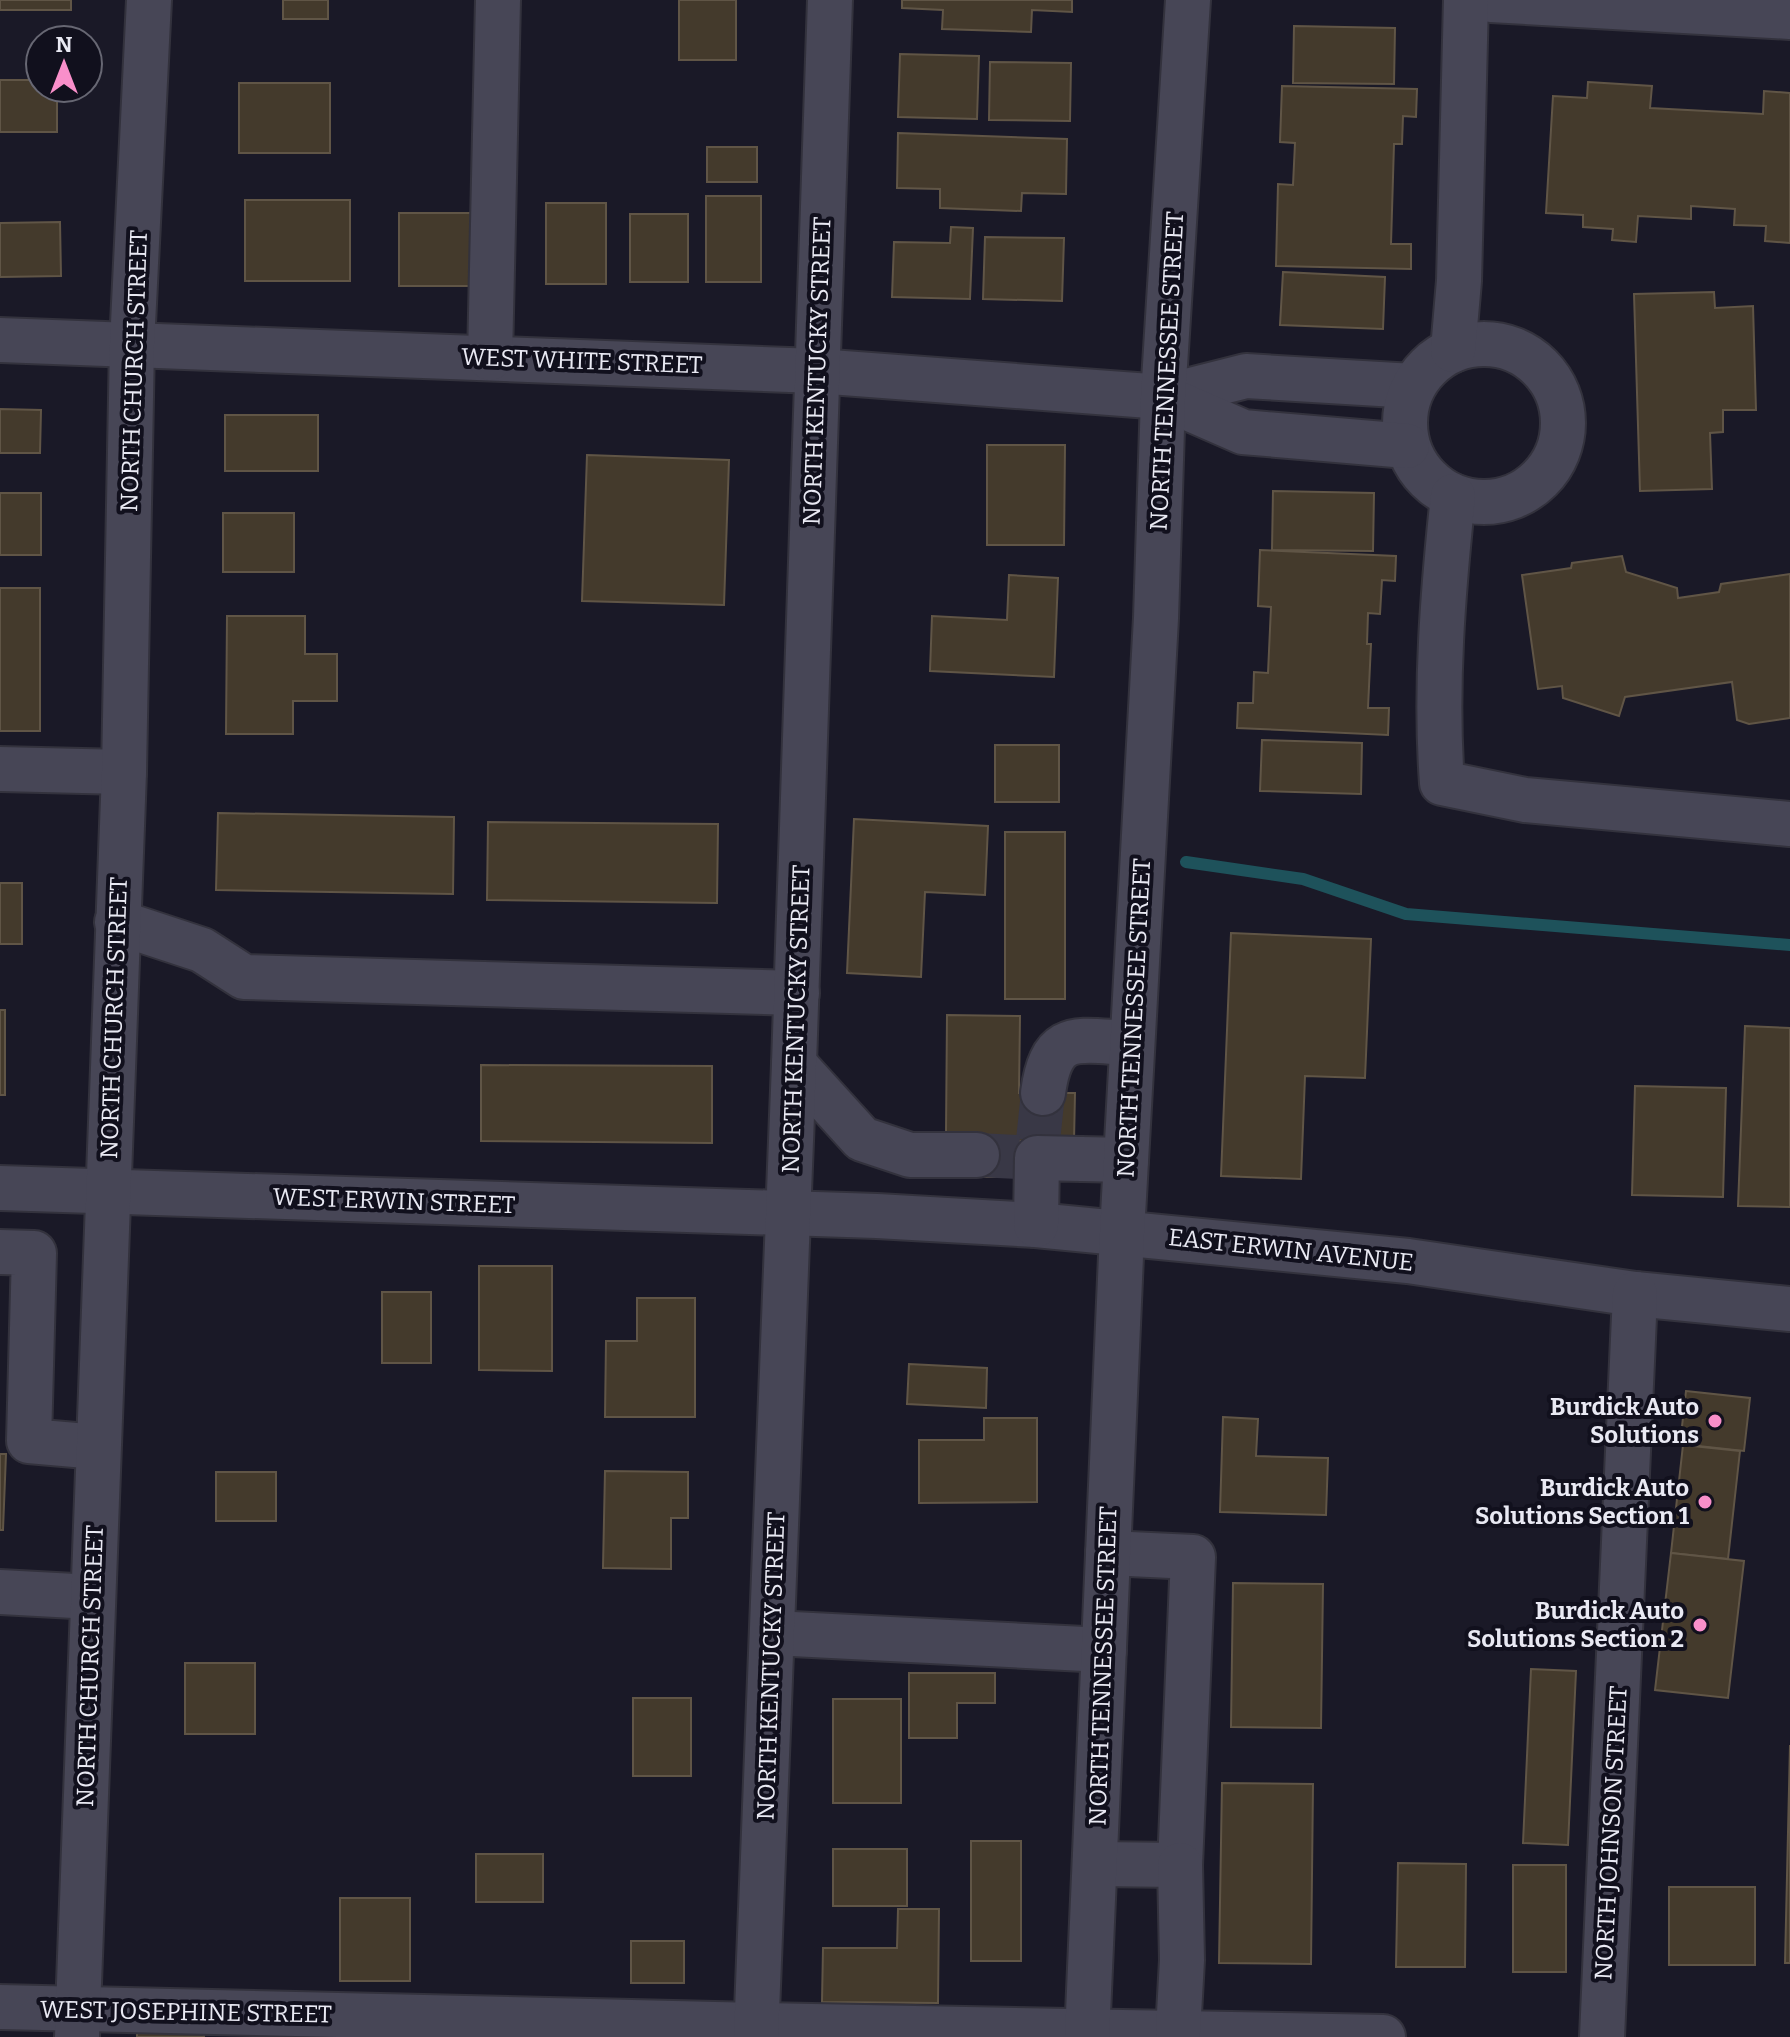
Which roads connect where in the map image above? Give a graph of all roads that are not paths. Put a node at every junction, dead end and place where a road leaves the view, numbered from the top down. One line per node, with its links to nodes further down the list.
1 (149, 0): 9 (street, NORTH CHURCH STREET)
2 (498, 0): 11 (street)
3 (830, 0): 12 (street, NORTH KENTUCKY STREET)
4 (1188, 0): 14 (street, NORTH TENNESSEE STREET)
5 (1466, 0): 10 (street)
6 (1491, 0): 7 (street)
7 (1790, 17)
8 (0, 340): 9 (street, WEST WHITE STREET)
9 (132, 344): 11 (street, WEST WHITE STREET); 18 (street, NORTH CHURCH STREET)
10 (1453, 350): 13 (street); 16 (street)
11 (490, 358): 12 (street, WEST WHITE STREET)
12 (817, 371): 14 (street, WEST WHITE STREET); 21 (street, NORTH KENTUCKY STREET)
13 (1413, 386): 14 (street); 15 (street)
14 (1163, 397): 15 (street); 22 (street, NORTH TENNESSEE STREET)
15 (1407, 446): 16 (street)
16 (1453, 496): 19 (street)
17 (0, 769): 18 (street)
18 (124, 772): 20 (street, NORTH CHURCH STREET)
19 (1790, 824)
20 (117, 922): 21 (street); 29 (street, NORTH CHURCH STREET)
21 (797, 993): 23 (street, NORTH KENTUCKY STREET)
22 (1132, 1043): 24 (street); 27 (street, NORTH TENNESSEE STREET)
23 (794, 1064): 26 (street); 30 (street, NORTH KENTUCKY STREET)
24 (1043, 1093)
25 (1018, 1153): 26 (street); 27 (street); 32 (street)
26 (910, 1155): 31 (street)
27 (1126, 1160): 33 (street, NORTH TENNESSEE STREET)
28 (0, 1188): 29 (street, WEST ERWIN STREET)
29 (107, 1191): 30 (street, WEST ERWIN STREET); 38 (street, NORTH CHURCH STREET)
30 (789, 1214): 31 (street, EAST ERWIN AVENUE); 42 (street, NORTH KENTUCKY STREET)
31 (908, 1218): 32 (street, EAST ERWIN AVENUE)
32 (1036, 1225): 33 (street, EAST ERWIN AVENUE)
33 (1122, 1233): 35 (street, EAST ERWIN AVENUE); 39 (street, NORTH TENNESSEE STREET)
34 (17, 1253): 37 (street)
35 (1635, 1294): 36 (street, EAST ERWIN AVENUE); 52 (street, NORTH JOHNSON STREET)
36 (1790, 1309)
37 (16, 1362): 38 (street)
38 (98, 1447): 41 (street, NORTH CHURCH STREET)
39 (1108, 1553): 43 (street, NORTH TENNESSEE STREET); 45 (street)
40 (0, 1592): 41 (street)
41 (93, 1597): 47 (street, NORTH CHURCH STREET)
42 (773, 1633): 43 (street); 48 (street, NORTH KENTUCKY STREET)
43 (1104, 1650): 44 (street, NORTH TENNESSEE STREET)
44 (1095, 1864): 45 (street); 50 (street, NORTH TENNESSEE STREET)
45 (1180, 1865): 49 (street)
46 (0, 2007): 47 (street, WEST JOSEPHINE STREET)
47 (78, 2023): 48 (street, WEST JOSEPHINE STREET)
48 (757, 2031): 50 (street, WEST JOSEPHINE STREET)
49 (1178, 2032): 50 (street, WEST JOSEPHINE STREET); 51 (street, WEST JOSEPHINE STREET)
50 (1087, 2034)
51 (1383, 2037)
52 (1602, 2037)

